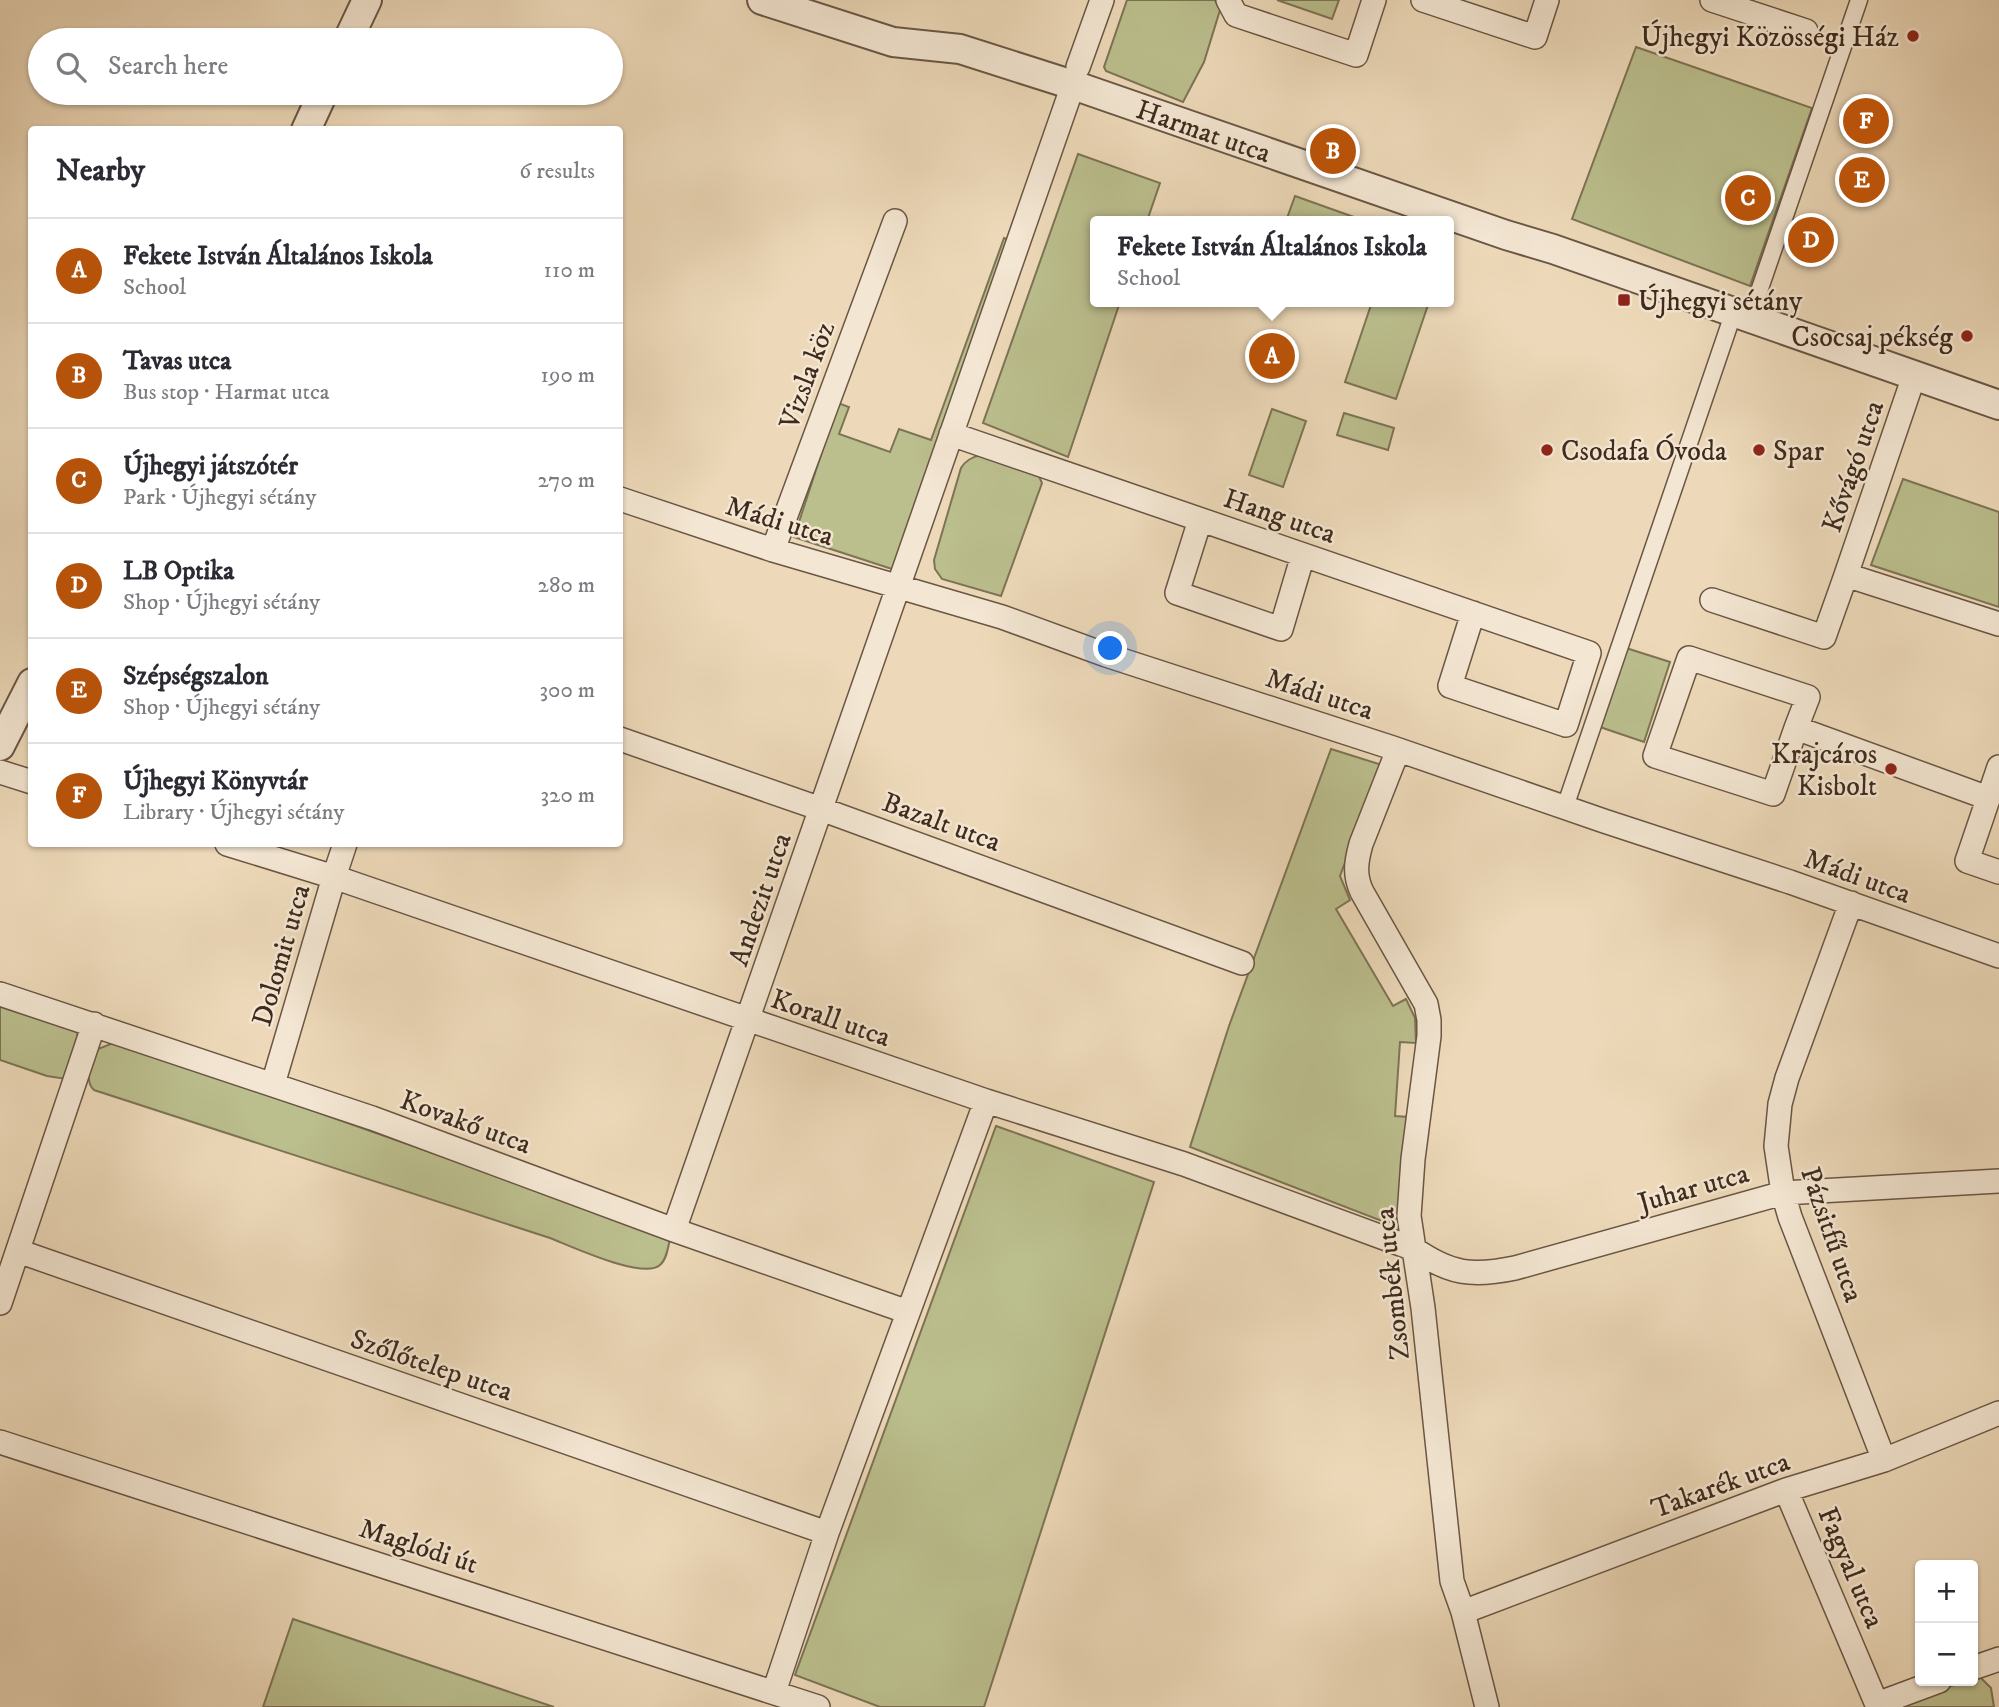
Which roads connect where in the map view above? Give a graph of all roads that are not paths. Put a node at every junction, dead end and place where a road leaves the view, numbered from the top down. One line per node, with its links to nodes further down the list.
1 (367, 0): 10 (street)
2 (762, 0): 12 (street, Harmat utca)
3 (1102, 0): 12 (street, Andezit utca)
4 (1228, 0): 5 (street)
5 (1374, 0)
6 (1423, 0): 7 (street)
7 (1547, 0)
8 (1712, 0): 11 (street)
9 (1859, 0): 16 (street)
10 (354, 28)
11 (1807, 31)
12 (1076, 76): 18 (street, Harmat utca); 20 (street, Andezit utca)
13 (317, 105): 14 (street)
14 (308, 126)
15 (895, 221): 23 (street, Vizsla köz)
16 (1755, 303)
17 (1729, 326): 39 (street)
18 (1914, 376): 19 (street, Harmat utca); 25 (street, Kővágó utca)
19 (1999, 405)
20 (951, 434): 22 (street, Hang utca); 26 (street, Andezit utca)
21 (623, 500): 23 (street, Mádi utca)
22 (1200, 520): 24 (street, Hang utca); 24 (street)
23 (773, 550): 26 (street, Mádi utca)
24 (1304, 555): 28 (street, Hang utca)
25 (1846, 575): 27 (street, Kővágó utca); 29 (street, Kővágó utca)
26 (898, 586): 34 (street, Mádi utca); 40 (street, Andezit utca)
27 (1712, 600)
28 (1473, 613): 28 (street, Hang utca)
29 (1999, 624)
30 (28, 691): 33 (street)
31 (1796, 728): 31 (street); 38 (street)
32 (623, 740): 40 (street, Bazalt utca)
33 (0, 746)
34 (1398, 750): 39 (street, Mádi utca); 56 (street, Zsombék utca)
35 (1999, 767): 38 (street)
36 (0, 772): 37 (street)
37 (28, 781)
38 (1988, 798): 43 (street)
39 (1565, 807): 45 (street, Mádi utca)
40 (821, 809): 47 (street, Bazalt utca); 49 (street, Andezit utca)
41 (237, 847): 44 (street, Korall utca)
42 (344, 847): 44 (street, Dolomit utca)
43 (1999, 872)
44 (334, 877): 49 (street, Korall utca); 51 (street, Dolomit utca)
45 (1851, 904): 46 (street, Mádi utca); 54 (street, Pázsitfű utca)
46 (1999, 956)
47 (1242, 963)
48 (0, 995): 50 (street, Kovakő utca)
49 (749, 1020): 52 (street, Korall utca); 55 (street, Andezit utca)
50 (94, 1024): 51 (street, Kovakő utca); 57 (street)
51 (273, 1084): 55 (street, Kovakő utca)
52 (986, 1101): 56 (street, Korall utca); 59 (street)
53 (1999, 1181): 54 (street, Juhar utca)
54 (1783, 1194): 56 (street, Juhar utca); 62 (street, Pázsitfű utca)
55 (674, 1230): 59 (street, Kovakő utca)
56 (1414, 1249): 65 (street, Zsombék utca)
57 (18, 1251): 58 (street); 64 (street, Szőlőtelep utca)
58 (0, 1303)
59 (908, 1312): 64 (street)
60 (1999, 1413): 62 (street, Takarék utca)
61 (0, 1442): 69 (street, Maglódi út)
62 (1884, 1460): 63 (street, Takarék utca)
63 (1786, 1490): 65 (street, Takarék utca); 70 (street, Fagyal utca)
64 (827, 1533): 69 (street)
65 (1463, 1612): 72 (street, Zsombék utca)
66 (1999, 1659): 67 (street)
67 (1978, 1666)
68 (1926, 1686): 70 (street)
69 (774, 1692): 71 (street, Maglódi út)
70 (1878, 1705)
71 (818, 1707)
72 (1487, 1707)

